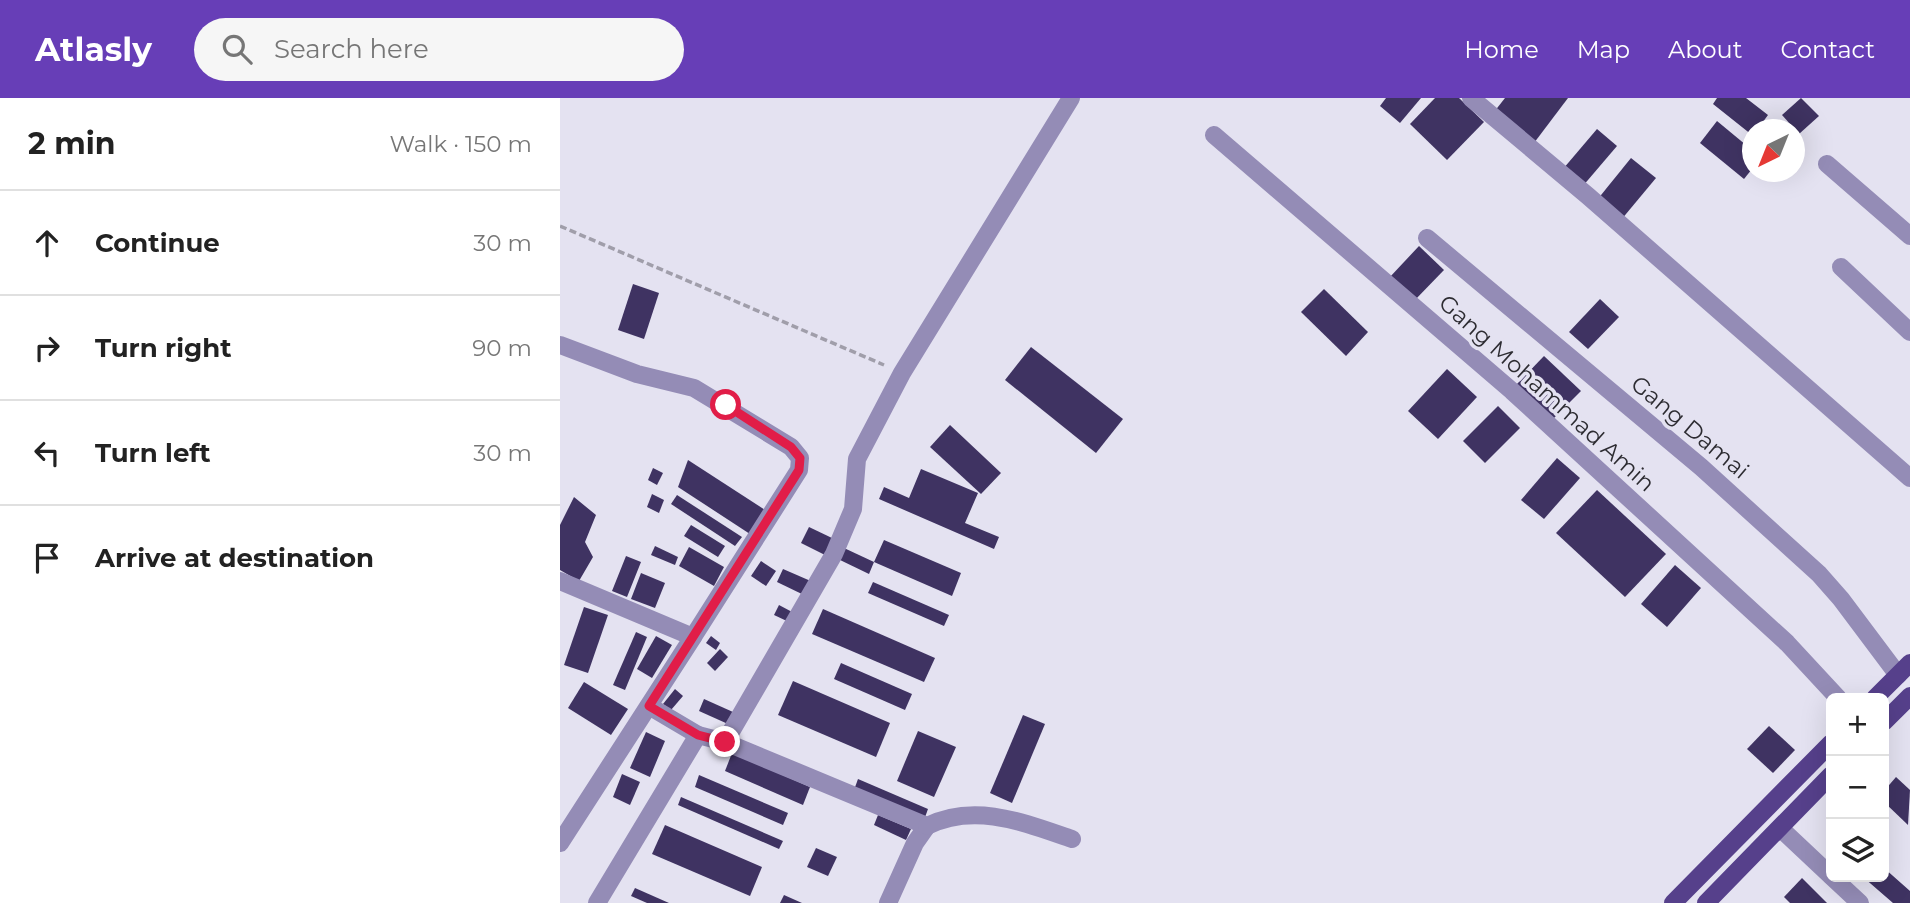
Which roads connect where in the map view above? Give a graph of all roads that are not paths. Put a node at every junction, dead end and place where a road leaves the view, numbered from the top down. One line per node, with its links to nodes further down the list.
1 (1471, 98): 10 (street)
2 (1066, 107): 20 (street)
3 (1214, 135): 14 (street, Gang Mohammad Amin)
4 (1827, 164): 5 (street)
5 (1910, 236)
6 (1427, 238): 13 (street, Gang Damai)
7 (1840, 267): 8 (street)
8 (1910, 332)
9 (560, 345): 12 (street)
10 (1910, 478)
11 (560, 582): 12 (street)
12 (693, 636): 17 (street)
13 (1904, 669): 15 (main road)
14 (1833, 693)
15 (1880, 693)
16 (1910, 696): 18 (main road)
17 (649, 706): 19 (street); 26 (street)
18 (1889, 717)
19 (698, 735): 20 (street); 29 (street)
20 (725, 742): 23 (street)
21 (1826, 748): 31 (main road)
22 (1826, 780): 24 (main road)
23 (927, 826): 25 (street); 30 (street)
24 (1780, 828): 27 (street); 32 (main road)
25 (1072, 839)
26 (560, 843)
27 (1826, 872)
28 (1837, 882): 33 (street)
29 (597, 903)
30 (888, 903)
31 (1673, 903)
32 (1706, 903)
33 (1860, 903)

